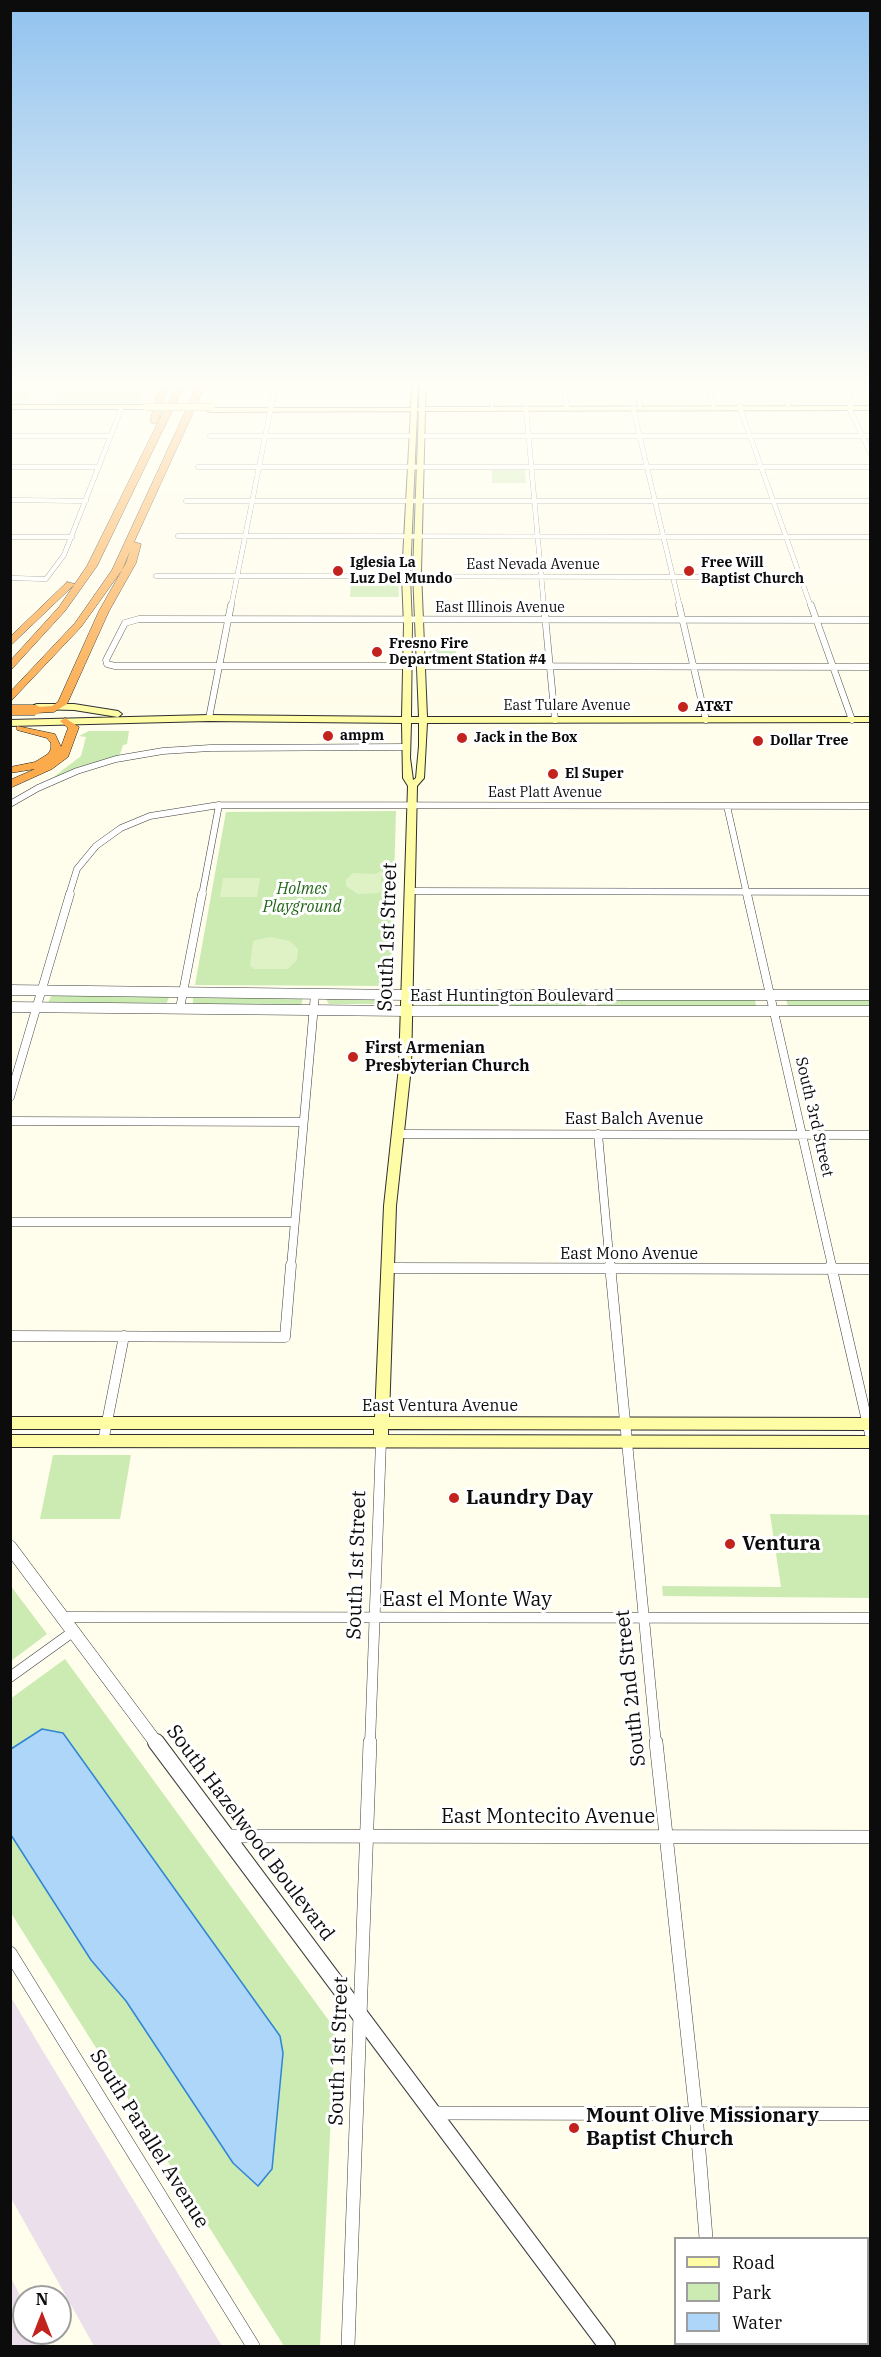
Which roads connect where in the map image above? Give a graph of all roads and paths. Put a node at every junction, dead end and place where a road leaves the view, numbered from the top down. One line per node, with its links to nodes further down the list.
1 (89, 492): 11 (street)
2 (128, 492): 20 (highway)
3 (154, 492): 21 (highway)
4 (253, 492): 13 (street)
5 (410, 492): 14 (main road, South 1st Street)
6 (420, 492): 15 (main road, South 1st Street)
7 (533, 492): 16 (street)
8 (652, 492): 17 (street)
9 (771, 492): 18 (street)
10 (10, 500): 11 (street)
11 (86, 501): 24 (street)
12 (186, 501): 13 (street)
13 (251, 501): 14 (street); 25 (street)
14 (409, 501): 15 (street); 26 (main road, South 1st Street)
15 (420, 501): 16 (street); 27 (main road, South 1st Street)
16 (534, 501): 17 (street); 28 (street)
17 (654, 501): 18 (street); 29 (street)
18 (774, 501): 19 (street); 30 (street)
19 (870, 501)
20 (122, 504): 47 (highway); 57 (highway)
21 (146, 509): 49 (highway); 59 (highway)
22 (178, 536): 25 (street)
23 (10, 537): 24 (street)
24 (72, 537): 39 (street)
25 (245, 537): 26 (street); 33 (street)
26 (407, 537): 27 (street); 34 (main road, South 1st Street)
27 (418, 537): 28 (street); 35 (main road, South 1st Street)
28 (537, 537): 29 (street); 36 (street)
29 (662, 537): 30 (street); 37 (street)
30 (787, 537): 31 (street); 38 (street)
31 (870, 537)
32 (156, 576): 33 (street, East Nevada Avenue)
33 (237, 576): 34 (street, East Nevada Avenue); 40 (street)
34 (406, 577): 35 (street, East Nevada Avenue); 42 (main road, South 1st Street)
35 (417, 577): 36 (street, East Nevada Avenue); 43 (main road, South 1st Street)
36 (541, 577): 37 (street, East Nevada Avenue); 44 (street)
37 (671, 577): 38 (street, East Nevada Avenue); 41 (street)
38 (801, 577): 45 (street)
39 (10, 579)
40 (229, 619): 42 (street, East Illinois Avenue); 54 (street); 54 (street, East Illinois Avenue)
41 (682, 619): 44 (street, East Illinois Avenue); 45 (street, East Illinois Avenue); 53 (street)
42 (408, 620): 43 (street, East Illinois Avenue); 48 (main road, South 1st Street)
43 (419, 620): 44 (street, East Illinois Avenue); 51 (main road, South 1st Street)
44 (545, 620): 52 (street)
45 (816, 620): 46 (street, East Illinois Avenue); 55 (street)
46 (870, 620)
47 (10, 643)
48 (408, 645): 50 (main road, South 1st Street); 51 (main road)
49 (59, 647): 58 (highway); 60 (highway)
50 (408, 666): 54 (street); 64 (main road, South 1st Street)
51 (421, 666): 52 (street); 65 (main road, South 1st Street)
52 (550, 666): 53 (street); 66 (street)
53 (693, 666): 55 (street); 67 (street)
54 (219, 667): 70 (street)
55 (833, 667): 56 (street); 68 (street)
56 (870, 667)
57 (10, 668)
58 (10, 699)
59 (59, 706): 61 (highway); 71 (main road)
60 (10, 710): 61 (highway, bridge)
61 (35, 710): 62 (main road)
62 (108, 720): 71 (main road, East Tulare Avenue); 72 (main road, East Tulare Avenue); 74 (main road)
63 (264, 720): 64 (main road, East Tulare Avenue); 70 (main road, East Tulare Avenue); 70 (main road, East Tulare Avenue)
64 (408, 720): 65 (main road, East Tulare Avenue); 75 (main road, South 1st Street)
65 (423, 720): 66 (main road, East Tulare Avenue); 78 (main road, South 1st Street)
66 (555, 720): 67 (main road, East Tulare Avenue)
67 (706, 720): 68 (main road, East Tulare Avenue)
68 (852, 720): 69 (main road, East Tulare Avenue)
69 (870, 720)
70 (210, 721): 71 (main road, East Tulare Avenue)
71 (161, 722): 74 (main road, East Tulare Avenue)
72 (70, 724): 73 (main road, East Tulare Avenue); 74 (main road, East Tulare Avenue); 77 (highway)
73 (19, 726): 76 (highway)
74 (133, 726)
75 (406, 747): 78 (main road, South 1st Street); 79 (street)
76 (10, 770)
77 (10, 785)
78 (413, 786): 81 (main road, South 1st Street)
79 (10, 804)
80 (219, 805): 81 (street, East Platt Avenue); 88 (street, East Platt Avenue); 89 (street)
81 (412, 806): 82 (street, East Platt Avenue); 84 (main road, South 1st Street)
82 (727, 806): 83 (street, East Platt Avenue); 85 (street, South 3rd Street)
83 (870, 806)
84 (410, 891): 85 (street); 91 (main road, South 1st Street)
85 (746, 892): 86 (street); 93 (street, South 3rd Street)
86 (870, 892)
87 (10, 990): 88 (street, East Huntington Boulevard)
88 (40, 990): 89 (street, East Huntington Boulevard); 96 (street, East Platt Avenue)
89 (183, 992): 90 (street, East Huntington Boulevard); 97 (street)
90 (315, 994): 91 (street, East Huntington Boulevard); 98 (street)
91 (406, 995): 92 (street, East Huntington Boulevard); 99 (main road, South 1st Street)
92 (591, 995): 93 (street, East Huntington Boulevard); 100 (street)
93 (770, 995): 94 (street, East Huntington Boulevard); 101 (street, South 3rd Street)
94 (870, 995)
95 (10, 1007): 96 (street, East Huntington Boulevard)
96 (35, 1007): 97 (street, East Huntington Boulevard); 103 (street, East Platt Avenue)
97 (180, 1008): 98 (street, East Huntington Boulevard)
98 (314, 1011): 99 (street, East Huntington Boulevard); 105 (street)
99 (406, 1011): 100 (street, East Huntington Boulevard); 106 (main road, South 1st Street)
100 (592, 1011): 101 (street, East Huntington Boulevard)
101 (775, 1011): 102 (street, East Huntington Boulevard); 108 (street, South 3rd Street)
102 (870, 1011)
103 (10, 1098)
104 (10, 1121): 105 (street)
105 (303, 1122): 111 (street)
106 (398, 1134): 107 (street, East Balch Avenue); 112 (main road, South 1st Street)
107 (598, 1134): 108 (street, East Balch Avenue); 113 (street, South 2nd Street)
108 (803, 1134): 109 (street, East Balch Avenue); 114 (street, South 3rd Street)
109 (870, 1135)
110 (10, 1222): 111 (street)
111 (294, 1222): 117 (street)
112 (387, 1268): 113 (street, East Mono Avenue); 121 (main road, South 1st Street)
113 (610, 1269): 114 (street, East Mono Avenue); 119 (street, South 2nd Street)
114 (833, 1269): 115 (street, East Mono Avenue); 122 (street, South 3rd Street)
115 (870, 1269)
116 (10, 1336): 117 (street)
117 (124, 1336): 120 (street)
118 (10, 1423): 120 (main road, East Ventura Avenue)
119 (625, 1423): 121 (main road, East Ventura Avenue); 122 (main road, East Ventura Avenue); 124 (street, South 2nd Street)
120 (106, 1424): 121 (main road, East Ventura Avenue); 125 (street)
121 (382, 1424): 126 (main road, South 1st Street)
122 (870, 1428)
123 (10, 1441): 125 (main road)
124 (627, 1441): 126 (main road); 127 (main road); 131 (street, South 2nd Street)
125 (103, 1442): 126 (main road)
126 (381, 1442): 130 (street, South 1st Street)
127 (870, 1442)
128 (10, 1547): 129 (street, South Hazelwood Boulevard)
129 (63, 1617): 130 (street, East el Monte Way); 133 (street, South Hazelwood Boulevard)
130 (375, 1618): 131 (street, East el Monte Way); 136 (street, South 1st Street)
131 (643, 1618): 132 (street, East el Monte Way); 137 (street, South 2nd Street)
132 (870, 1618)
133 (74, 1631): 134 (street); 135 (street, South Hazelwood Boulevard)
134 (10, 1677)
135 (226, 1836): 136 (street, East Montecito Avenue); 140 (street, South Hazelwood Boulevard)
136 (367, 1836): 137 (street, East Montecito Avenue); 140 (street, South 1st Street)
137 (665, 1836): 138 (street, East Montecito Avenue); 142 (street, South 2nd Street)
138 (870, 1837)
139 (10, 1953): 145 (street, South Parallel Avenue)
140 (360, 2016): 141 (street, South Hazelwood Boulevard); 146 (street, South 1st Street)
141 (435, 2113): 142 (street); 147 (street, South Hazelwood Boulevard)
142 (696, 2114): 143 (street); 144 (street, South 2nd Street)
143 (870, 2114)
144 (706, 2237)
145 (253, 2346)
146 (348, 2346)
147 (607, 2346)

